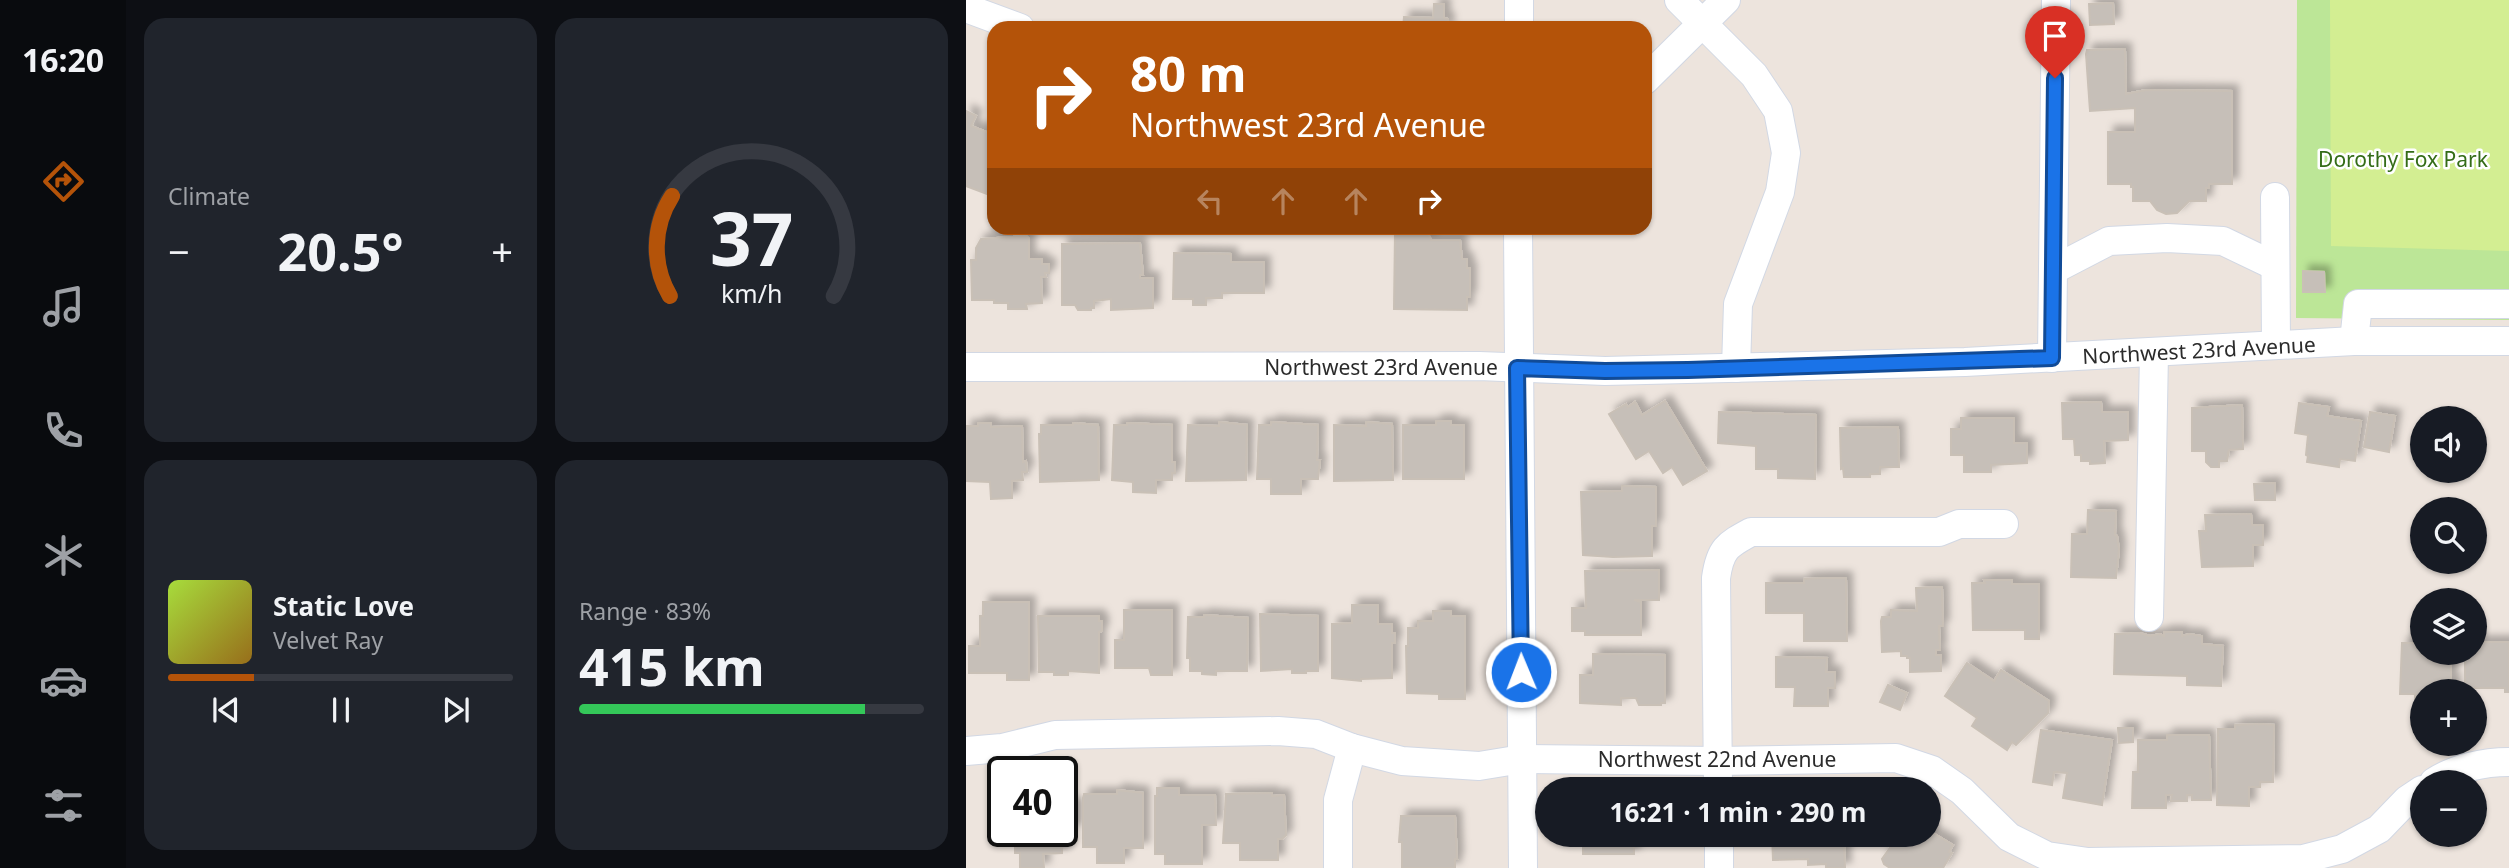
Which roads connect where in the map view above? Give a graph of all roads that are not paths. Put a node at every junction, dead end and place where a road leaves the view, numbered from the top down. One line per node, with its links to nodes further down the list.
1 (1519, 0): 7 (street)
2 (1679, 0): 8 (street)
3 (1726, 0): 8 (street)
4 (2056, 0): 13 (street)
5 (966, 8): 6 (street)
6 (1001, 21)
7 (1519, 21)
8 (1703, 23): 9 (street); 22 (street)
9 (1652, 73)
10 (2275, 197): 12 (street)
11 (1518, 235): 21 (street)
12 (2276, 266): 13 (street); 17 (street)
13 (2053, 270): 19 (street)
14 (2509, 304): 15 (street)
15 (2354, 341): 16 (street, Northwest 23rd Avenue); 17 (street, Northwest 23rd Avenue)
16 (2509, 341)
17 (2276, 345): 18 (street, Northwest 23rd Avenue)
18 (2154, 353): 19 (street, Northwest 23rd Avenue); 24 (street)
19 (2052, 358): 22 (street, Northwest 23rd Avenue)
20 (966, 367): 21 (street, Northwest 23rd Avenue)
21 (1517, 368): 22 (street, Northwest 23rd Avenue); 27 (street)
22 (1736, 368)
23 (2004, 524): 28 (street)
24 (2149, 617)
25 (1352, 748): 26 (street, Northwest 22nd Avenue); 27 (street, Northwest 22nd Avenue); 34 (street)
26 (966, 751)
27 (1522, 759): 28 (street, Northwest 22nd Avenue); 35 (street)
28 (1718, 761): 31 (street); 32 (street, Northwest 22nd Avenue)
29 (2509, 762): 30 (street)
30 (2462, 770)
31 (1718, 777)
32 (2410, 798)
33 (1719, 847): 36 (street)
34 (1338, 868)
35 (1523, 868)
36 (1719, 868)

